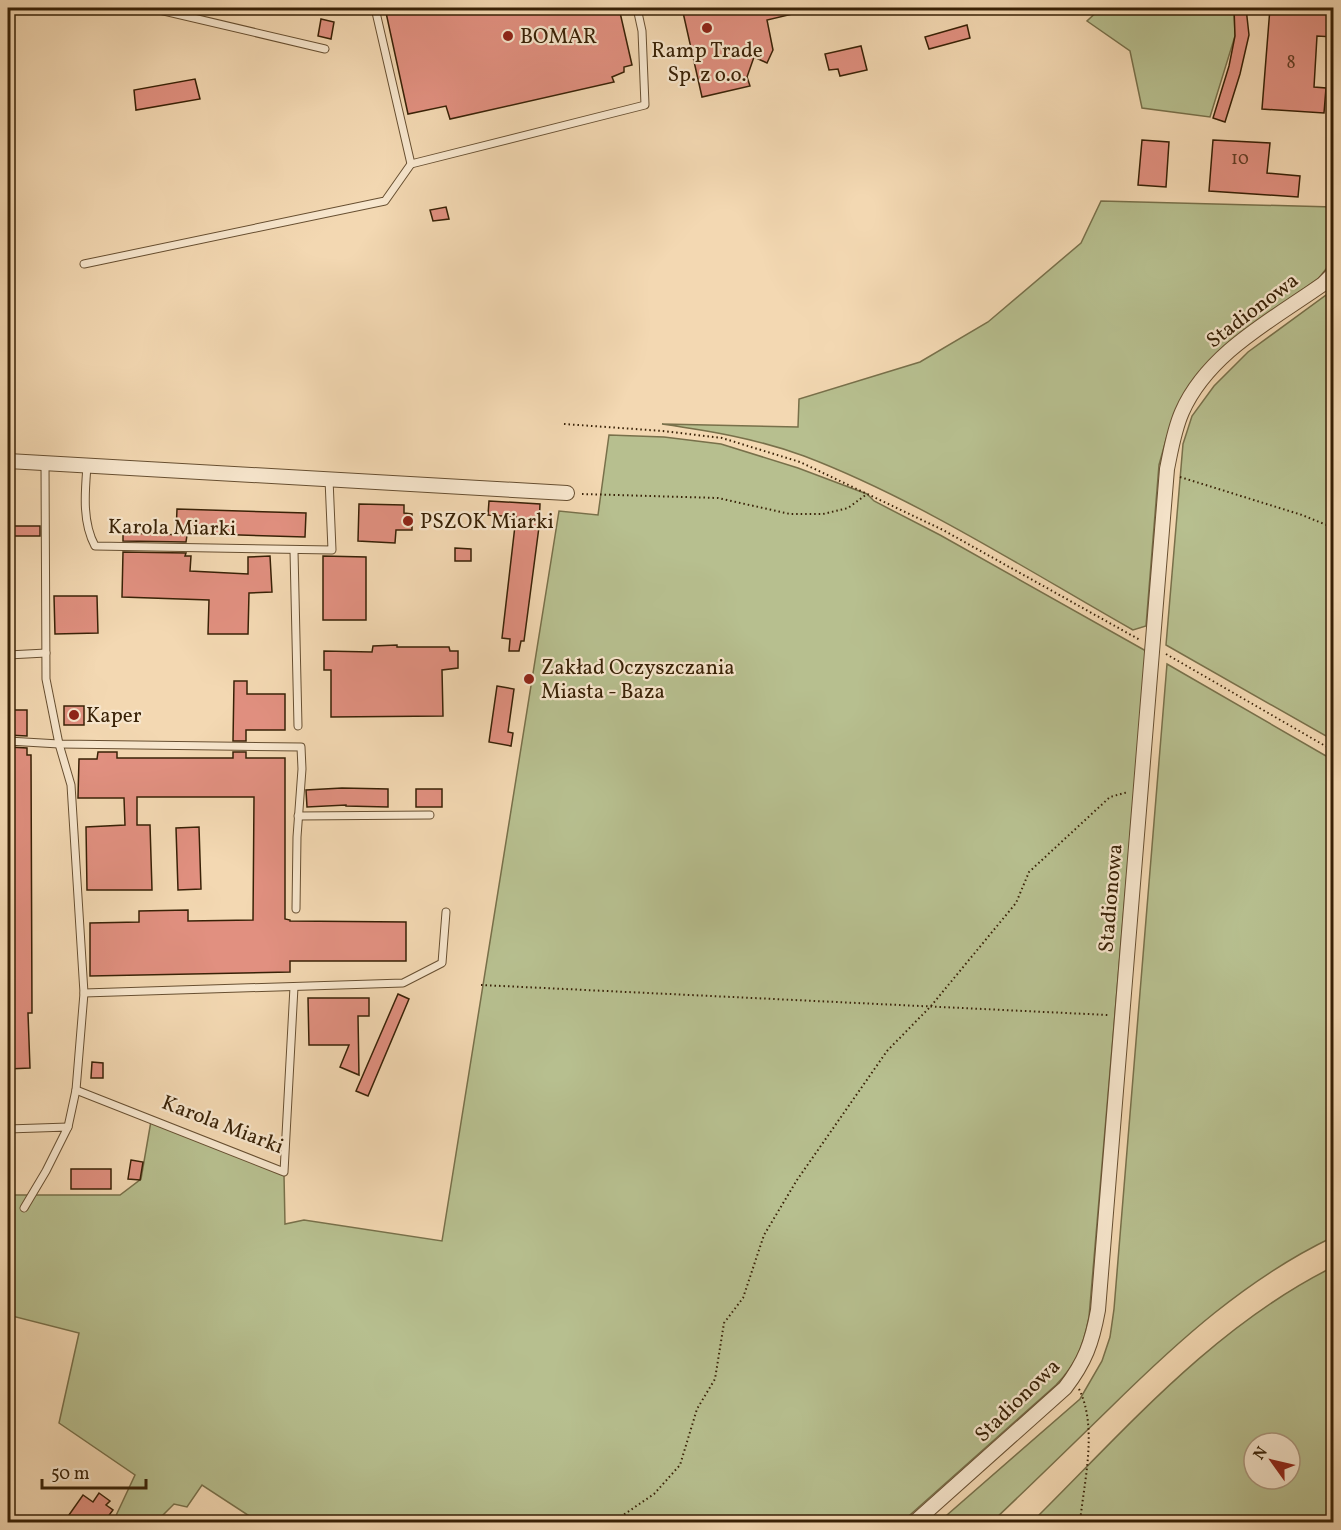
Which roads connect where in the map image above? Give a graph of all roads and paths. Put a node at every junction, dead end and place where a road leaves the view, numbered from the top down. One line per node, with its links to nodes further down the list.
1 (152, 8): 4 (lane)
2 (375, 8): 5 (lane)
3 (638, 8): 5 (lane)
4 (325, 49)
5 (411, 164): 6 (lane)
6 (84, 264)
7 (1334, 273): 18 (street, Stadionowa)
8 (564, 424): 15 (path)
9 (8, 461): 10 (street)
10 (45, 463): 11 (street); 19 (lane)
11 (87, 466): 13 (street); 17 (lane, Karola Miarki)
12 (1177, 476): 16 (path)
13 (329, 480): 14 (street); 17 (lane, Karola Miarki)
14 (567, 493): 15 (path)
15 (867, 494): 18 (path)
16 (1334, 528)
17 (294, 550): 21 (lane)
18 (1152, 647): 24 (path); 25 (street, Stadionowa)
19 (46, 653): 20 (lane); 23 (lane)
20 (8, 655)
21 (298, 726)
22 (8, 741): 23 (lane)
23 (59, 744): 27 (lane); 32 (lane)
24 (1334, 751)
25 (1140, 788): 33 (path); 34 (street, Stadionowa)
26 (430, 815): 27 (lane)
27 (298, 816): 28 (lane)
28 (296, 909)
29 (447, 912): 31 (lane)
30 (481, 985): 33 (path)
31 (294, 987): 32 (lane); 35 (lane, Karola Miarki)
32 (84, 993): 35 (lane)
33 (932, 1006): 34 (path); 42 (path)
34 (1122, 1015): 43 (street, Stadionowa)
35 (76, 1090): 36 (lane)
36 (68, 1127): 37 (lane); 38 (lane)
37 (8, 1129)
38 (24, 1208)
39 (1078, 1388): 44 (path)
40 (179, 1516): 41 (path)
41 (162, 1522)
42 (613, 1522)
43 (915, 1522)
44 (1080, 1522)

